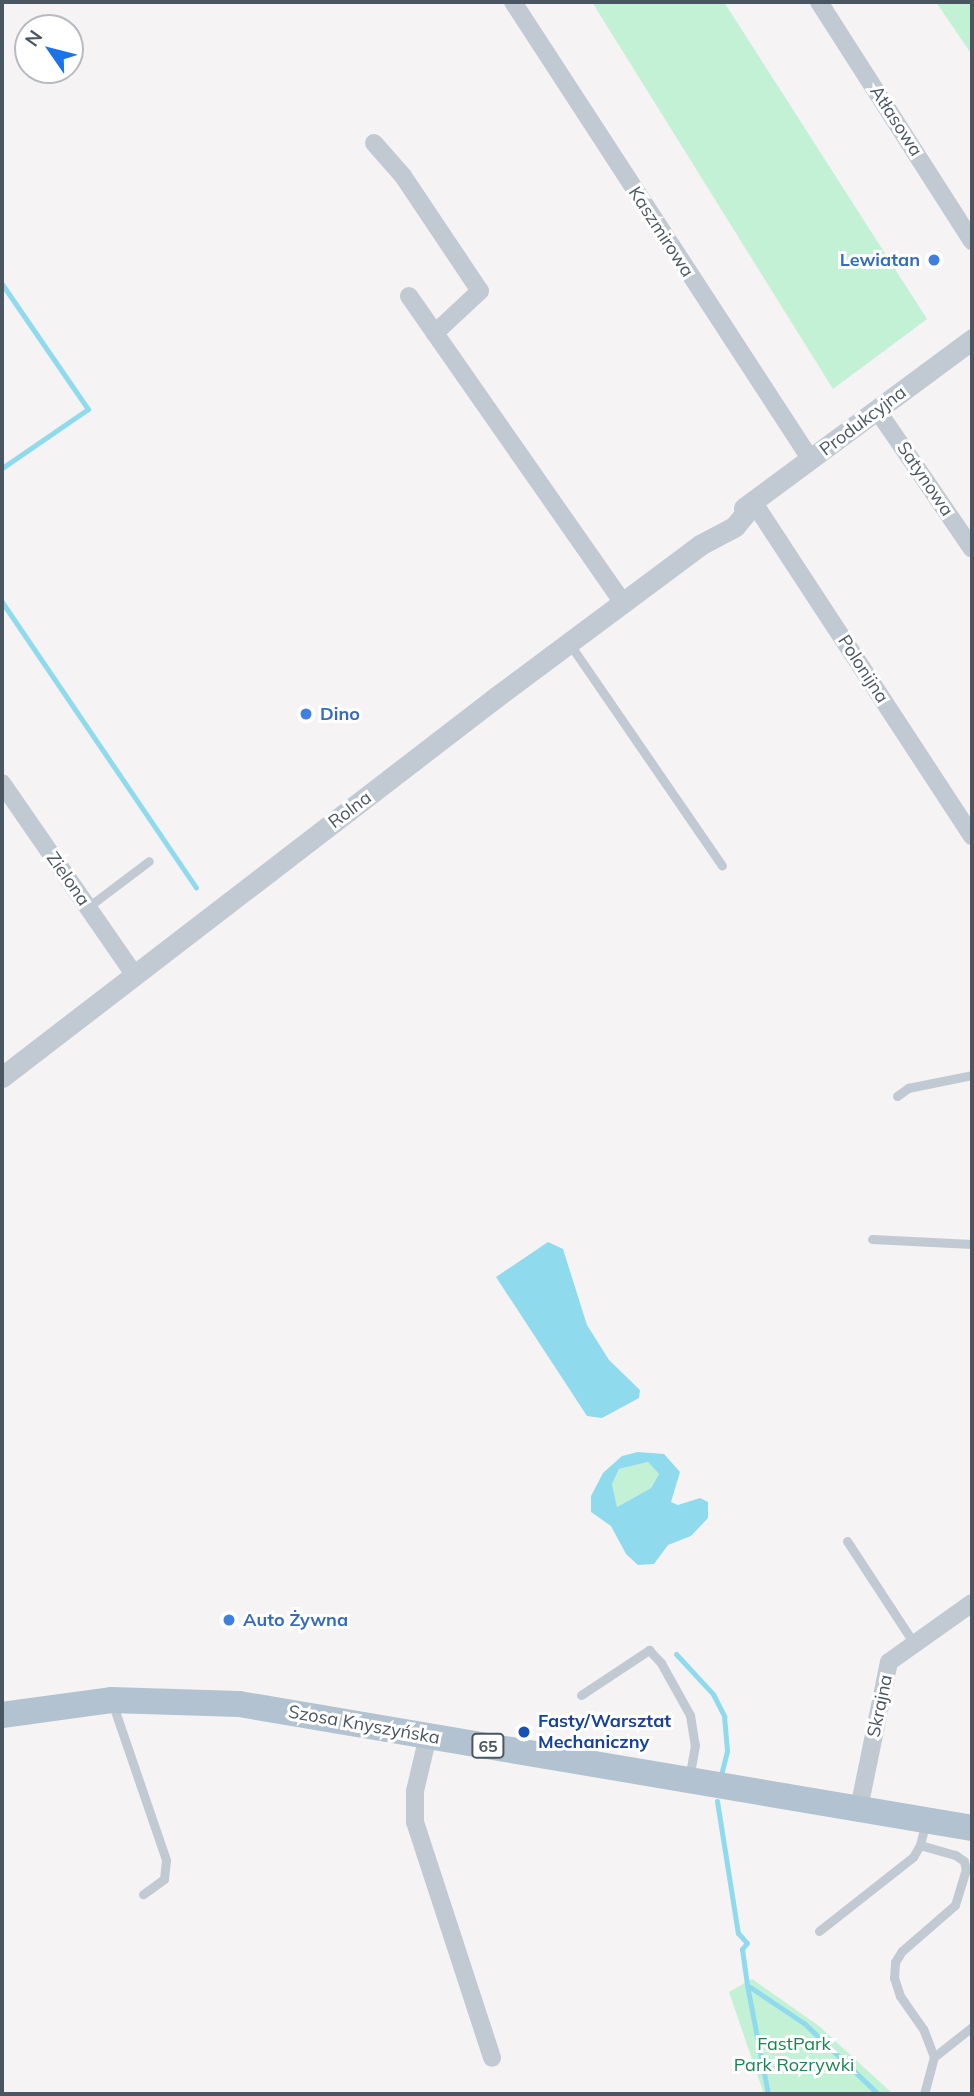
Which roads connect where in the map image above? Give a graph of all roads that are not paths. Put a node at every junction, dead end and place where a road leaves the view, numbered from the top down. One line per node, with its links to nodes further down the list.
1 (513, 2): 9 (street, Kaszmirowa)
2 (819, 2): 4 (street, Atłasowa)
3 (374, 143): 6 (street)
4 (972, 241)
5 (409, 296): 6 (street)
6 (435, 333): 12 (street)
7 (972, 339): 8 (street, Produkcyjna)
8 (877, 410): 9 (street, Produkcyjna); 11 (street, Satynowa)
9 (811, 460): 10 (street, Produkcyjna)
10 (754, 503): 12 (street, Rolna); 15 (street, Polonijna)
11 (972, 549)
12 (623, 603): 13 (street, Rolna)
13 (569, 643): 17 (lane); 19 (street, Rolna)
14 (2, 783): 18 (street, Zielona)
15 (972, 836)
16 (149, 861): 18 (lane)
17 (722, 866)
18 (88, 907): 19 (street, Zielona)
19 (134, 974): 21 (street, Rolna)
20 (972, 1075): 22 (lane)
21 (2, 1077)
22 (897, 1096)
23 (872, 1239): 24 (lane)
24 (972, 1244)
25 (847, 1541): 27 (lane)
26 (972, 1603): 27 (street, Skrajna)
27 (913, 1642): 33 (street, Skrajna)
28 (581, 1695): 32 (lane)
29 (111, 1700): 30 (main road, Szosa Knyszyńska / 65); 31 (main road, Szosa Knyszyńska / 65); 36 (lane)
30 (2, 1715)
31 (428, 1736): 32 (main road, Szosa Knyszyńska / 65); 40 (street)
32 (688, 1780): 33 (main road, Szosa Knyszyńska / 65)
33 (859, 1808): 35 (main road, Szosa Knyszyńska / 65)
34 (972, 1828): 35 (main road, Szosa Knyszyńska / 65)
35 (923, 1832): 37 (lane); 39 (lane)
36 (144, 1894)
37 (819, 1931)
38 (972, 2027): 39 (lane)
39 (934, 2057): 41 (lane)
40 (492, 2058)
41 (924, 2094)

